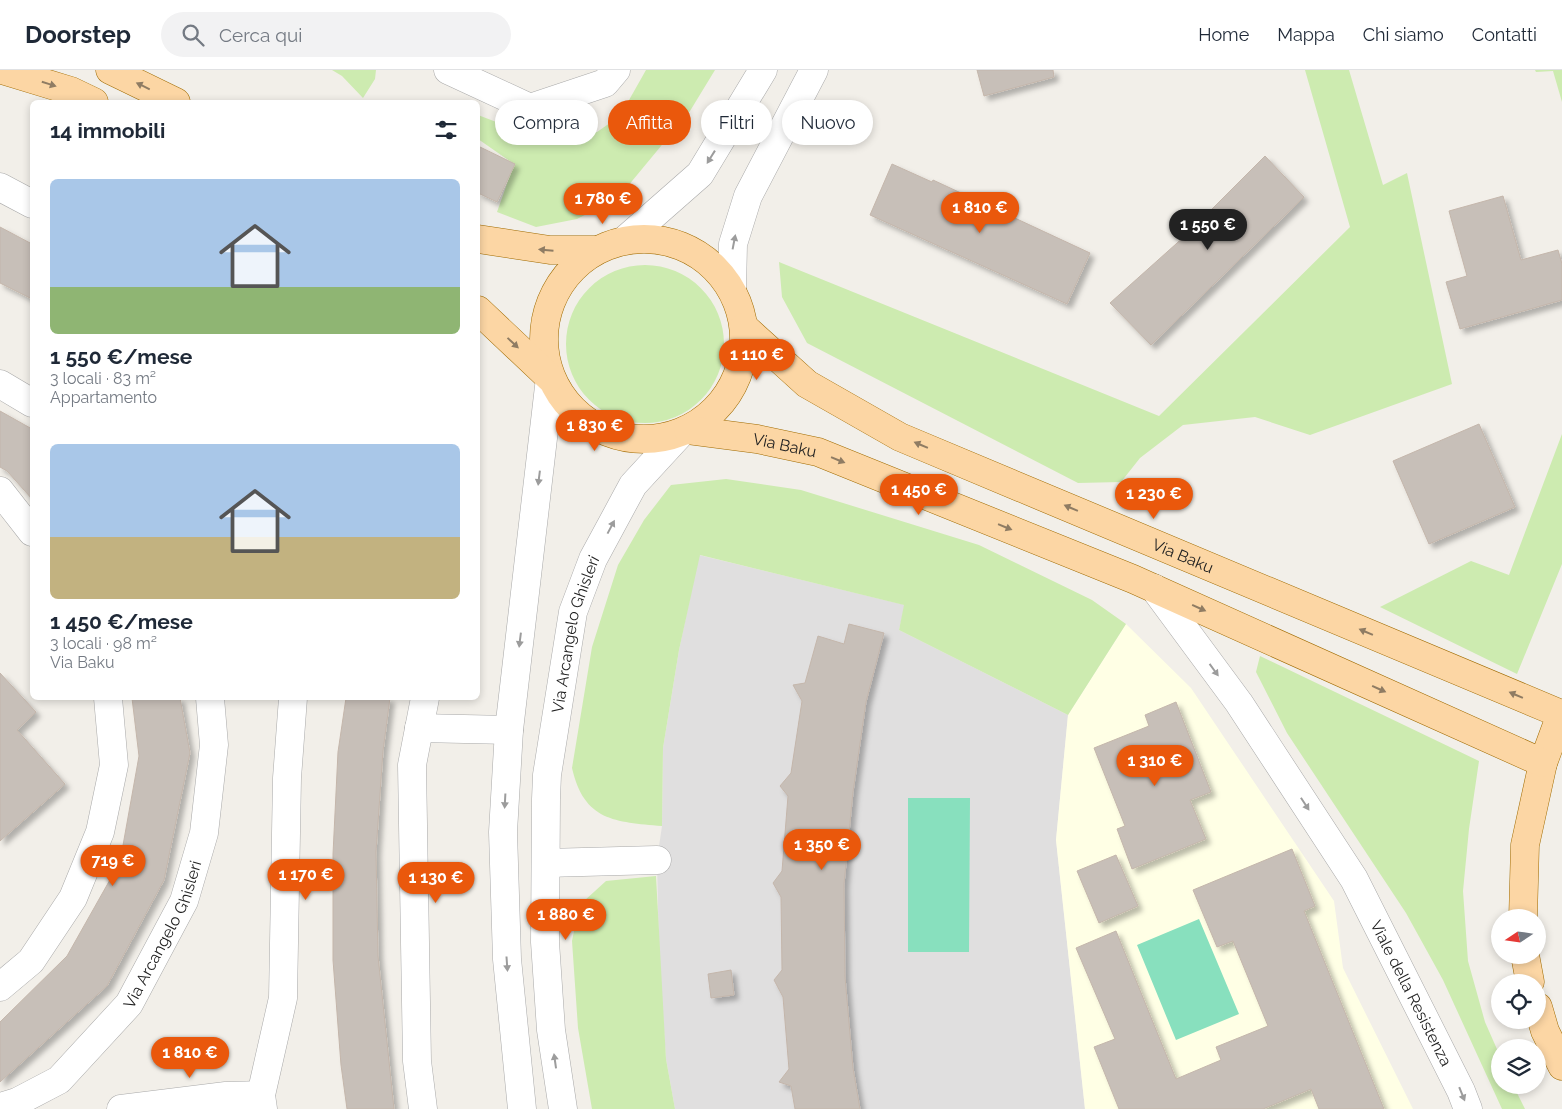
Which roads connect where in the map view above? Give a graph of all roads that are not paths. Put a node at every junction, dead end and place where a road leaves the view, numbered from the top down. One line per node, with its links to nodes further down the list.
1 (2, 70): 7 (main road, one-way to 7)
2 (110, 70): 8 (main road, one-way to 2)
3 (448, 70): 4 (street)
4 (616, 70)
5 (763, 70): 12 (street, one-way to 12)
6 (814, 70): 14 (street, one-way to 6)
7 (90, 100)
8 (172, 100)
9 (0, 187): 10 (street)
10 (30, 203)
11 (480, 239): 13 (main road, one-way to 11)
12 (626, 239): 13 (main road); 14 (main road)
13 (594, 250): 17 (main road)
14 (732, 290): 16 (main road)
15 (480, 312): 17 (main road, one-way to 17)
16 (744, 327): 20 (main road); 28 (main road, Via Baku, one-way to 16)
17 (550, 378): 20 (main road); 30 (street, one-way to 30)
18 (0, 384): 19 (street)
19 (30, 402)
20 (684, 432): 23 (main road, Via Baku, one-way to 23); 33 (street, Via Arcangelo Ghisleri, one-way to 20)
21 (0, 491): 22 (street)
22 (30, 529)
23 (1154, 588): 31 (main road, Via Baku, one-way to 31); 44 (street, Viale della Resistenza, one-way to 44)
24 (108, 700): 35 (street)
25 (210, 700): 39 (street, Via Arcangelo Ghisleri)
26 (293, 700): 38 (street)
27 (425, 700): 29 (street)
28 (1561, 713): 31 (main road)
29 (419, 728): 30 (street); 41 (street)
30 (509, 730): 42 (street, one-way to 42)
31 (1543, 763): 34 (main road)
32 (657, 860): 33 (street)
33 (546, 864): 43 (street, Via Arcangelo Ghisleri, one-way to 33)
34 (1523, 909)
35 (0, 987)
36 (1544, 1029): 37 (main road)
37 (1562, 1066)
38 (262, 1102): 40 (street)
39 (0, 1107)
40 (121, 1109)
41 (423, 1109)
42 (522, 1109)
43 (563, 1109)
44 (1468, 1109)

